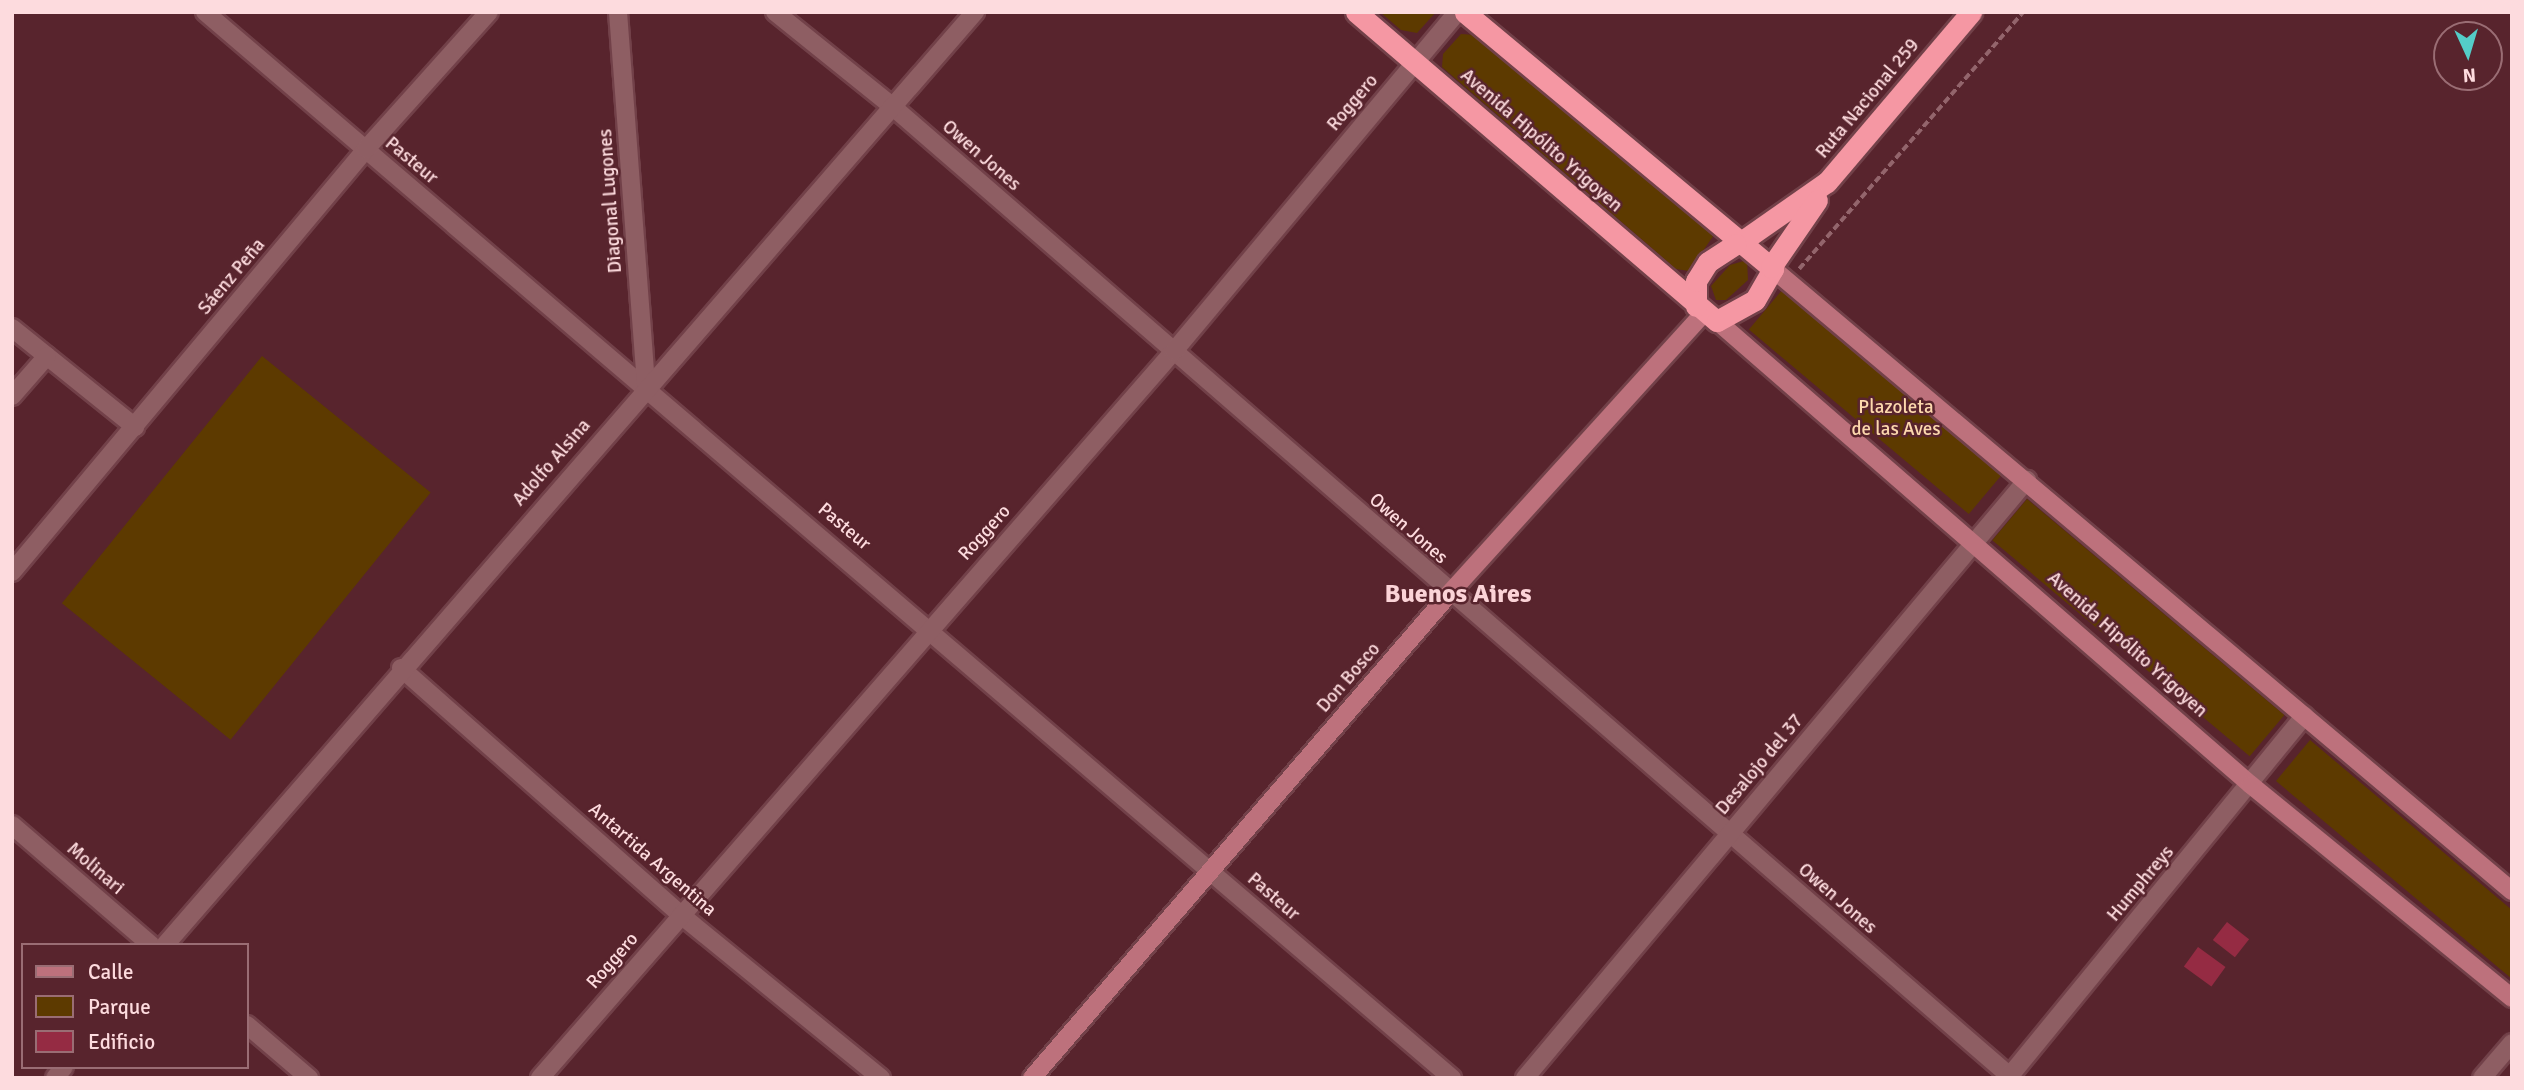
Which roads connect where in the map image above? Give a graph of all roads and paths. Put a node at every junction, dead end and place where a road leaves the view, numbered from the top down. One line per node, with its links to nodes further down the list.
1 (205, 12): 13 (street, Pasteur)
2 (489, 12): 13 (street, Sáenz Peña)
3 (618, 12): 21 (street, Diagonal Lugones)
4 (775, 12): 12 (street, Owen Jones)
5 (975, 12): 12 (street, Adolfo Alsina)
6 (1356, 12): 11 (highway, Avenida Hipólito Yrigoyen)
7 (1457, 12): 11 (street, Roggero)
8 (1465, 12): 15 (highway)
9 (1971, 12): 14 (highway, Ruta Nacional 259)
10 (2023, 12): 16 (path)
11 (1415, 62): 17 (highway, Avenida Hipólito Yrigoyen); 19 (street, Roggero)
12 (893, 107): 19 (street, Owen Jones); 21 (street, Adolfo Alsina)
13 (366, 149): 21 (street, Pasteur); 23 (street, Sáenz Peña)
14 (1827, 182): 15 (highway, Ruta Nacional 259); 16 (highway, Ruta Nacional 259)
15 (1737, 244): 16 (highway); 17 (highway, Ruta Nacional 259)
16 (1777, 273): 17 (highway, Ruta Nacional 259); 24 (street)
17 (1706, 313): 25 (street, Avenida Hipólito Yrigoyen); 27 (street, Don Bosco)
18 (12, 328): 20 (street)
19 (1174, 351): 27 (street, Owen Jones); 28 (street, Roggero)
20 (47, 356): 22 (street); 23 (street)
21 (646, 387): 28 (street, Pasteur); 29 (street, Adolfo Alsina)
22 (12, 396)
23 (135, 427): 26 (street, Sáenz Peña)
24 (2027, 480): 25 (street, Desalojo del 37); 30 (street)
25 (1976, 541): 31 (street, Avenida Hipólito Yrigoyen); 33 (street, Desalojo del 37)
26 (12, 572)
27 (1450, 593): 33 (street, Owen Jones); 34 (street, Don Bosco)
28 (930, 627): 34 (street, Pasteur); 36 (street, Roggero)
29 (401, 668): 36 (street, Antartida Argentina); 38 (street, Adolfo Alsina)
30 (2304, 716): 31 (street, Humphreys); 35 (street)
31 (2251, 785): 39 (street, Avenida Hipólito Yrigoyen); 42 (street, Humphreys)
32 (12, 825): 37 (street, Molinari)
33 (1730, 834): 42 (street, Owen Jones); 48 (street, Desalojo del 37)
34 (1210, 871): 46 (street, Don Bosco); 47 (street, Pasteur)
35 (2512, 891)
36 (681, 915): 44 (street, Roggero); 45 (street, Antartida Argentina)
37 (149, 943)
38 (167, 943)
39 (2512, 999)
40 (248, 1027): 43 (street)
41 (2512, 1043): 49 (street)
42 (2010, 1077)
43 (309, 1078)
44 (540, 1078)
45 (881, 1078)
46 (1032, 1078)
47 (1452, 1078)
48 (1525, 1078)
49 (2482, 1078)

